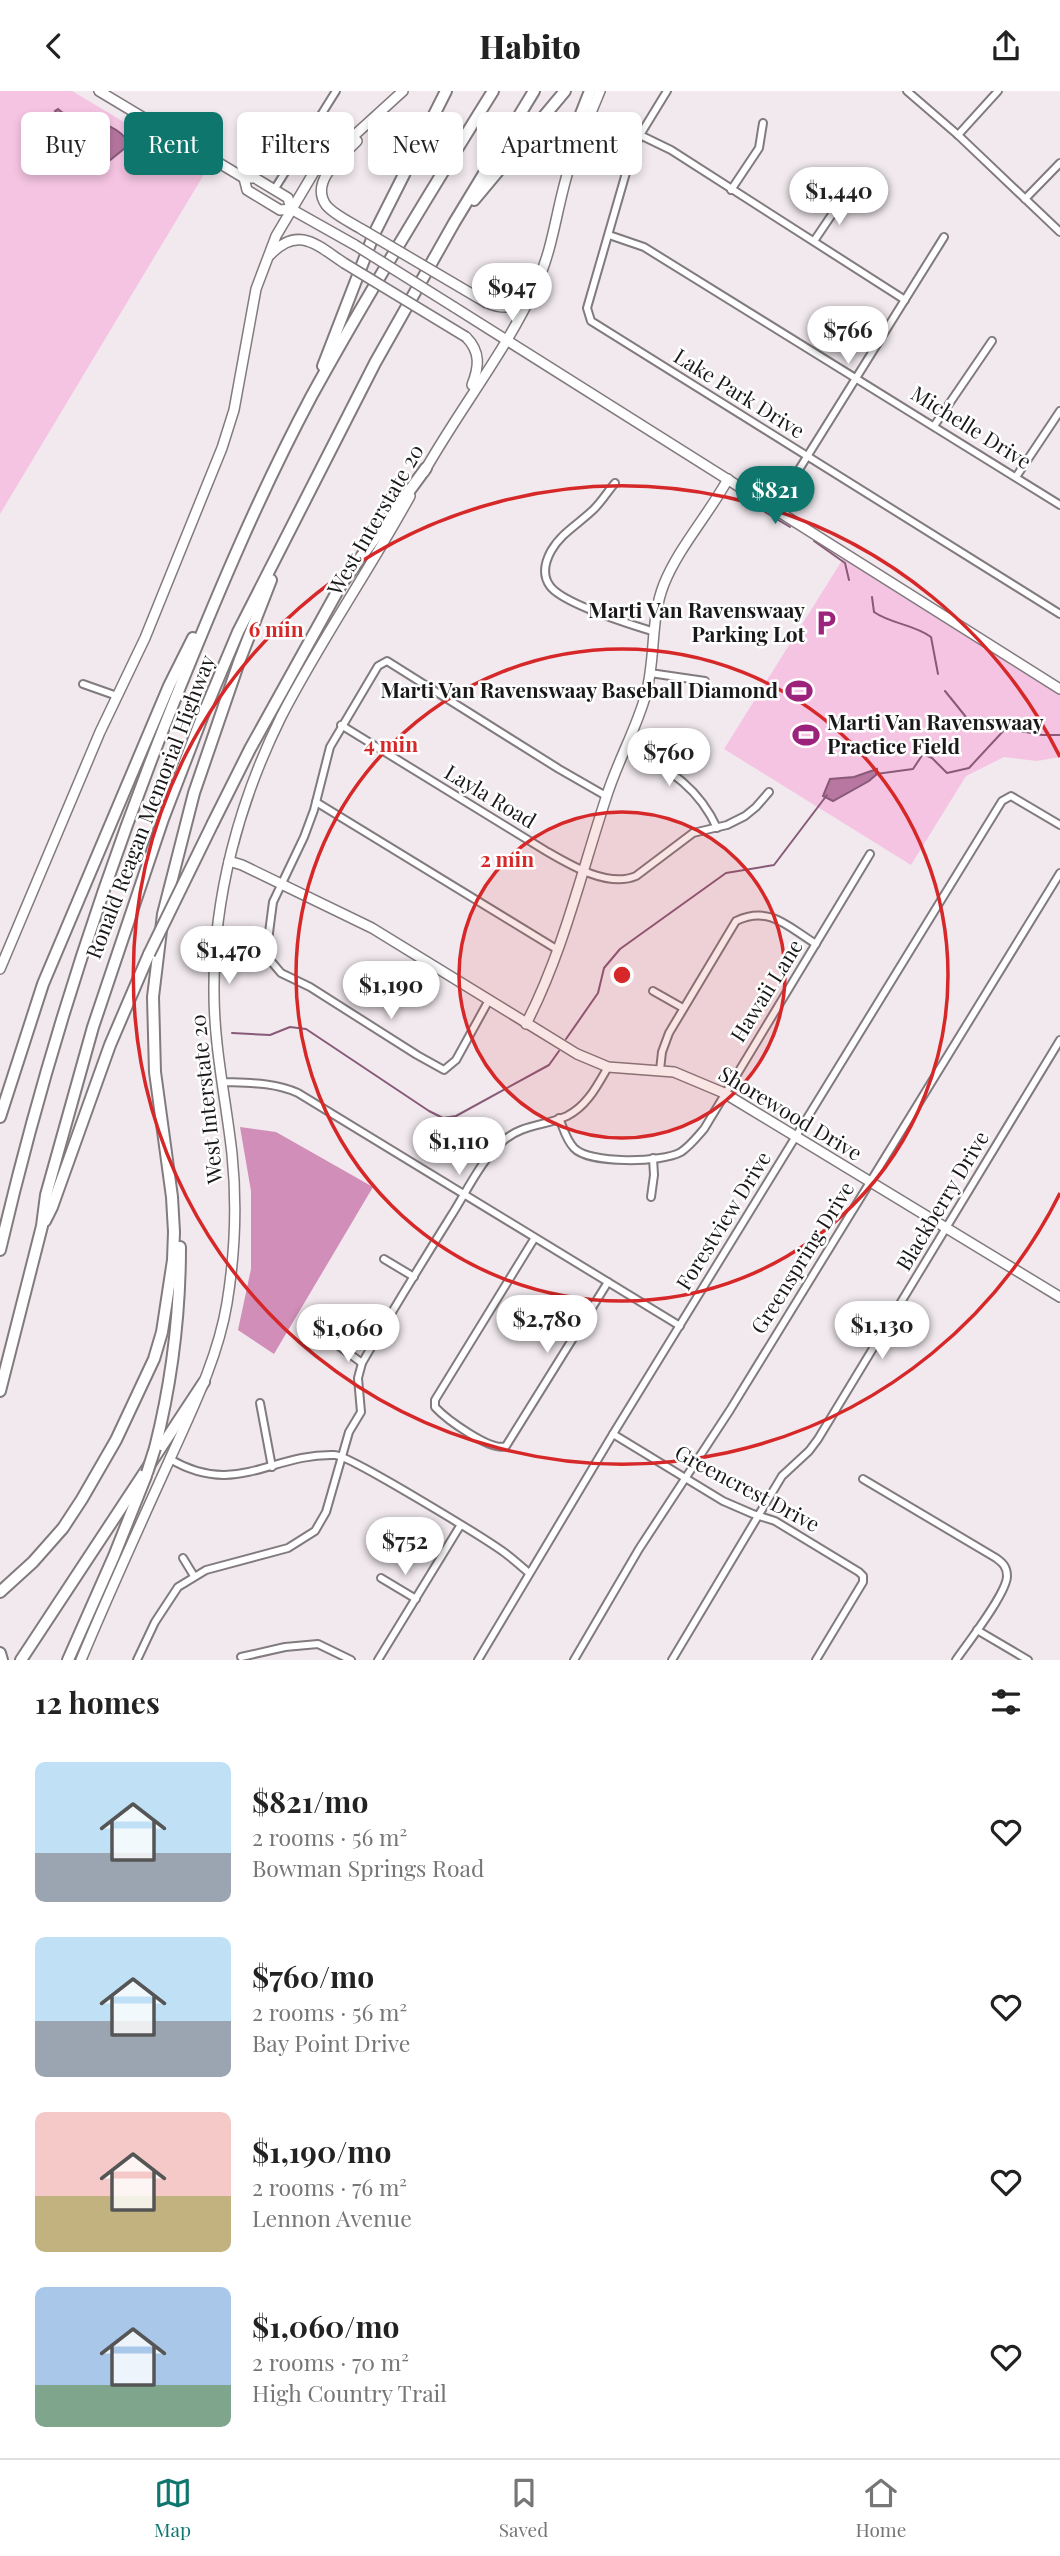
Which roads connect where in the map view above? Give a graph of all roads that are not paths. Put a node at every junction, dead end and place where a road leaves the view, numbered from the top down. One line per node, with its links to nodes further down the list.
1 (99, 91): 25 (main road)
2 (336, 91): 26 (street)
3 (403, 91): 13 (main road)
4 (446, 91): 42 (highway)
5 (493, 91): 42 (highway, Ronald Reagan Memorial Highway)
6 (534, 91): 31 (highway, Ronald Reagan Memorial Highway)
7 (565, 91): 31 (highway)
8 (590, 91): 14 (highway)
9 (600, 91): 15 (main road, West Interstate 20)
10 (667, 91): 19 (street)
11 (907, 91): 20 (street)
12 (998, 91): 20 (street)
13 (380, 112)
14 (582, 112)
15 (592, 112)
16 (368, 123): 30 (main road)
17 (763, 123): 27 (street)
18 (368, 124): 37 (main road, bridge)
19 (642, 130)
20 (957, 135): 29 (street)
21 (642, 136): 27 (street)
22 (1060, 163): 29 (street)
23 (568, 175): 37 (main road, West Interstate 20)
24 (625, 175): 33 (street)
25 (244, 178): 26 (main road); 30 (main road)
26 (274, 190): 30 (main road)
27 (732, 190): 35 (street)
28 (848, 199): 35 (street)
29 (1025, 199): 32 (street)
30 (291, 209): 36 (main road); 39 (main road, bridge)
31 (454, 223): 53 (highway, Ronald Reagan Memorial Highway)
32 (1060, 232)
33 (609, 235): 41 (street, Michelle Drive); 46 (street, Lake Park Drive)
34 (944, 237): 38 (street)
35 (814, 241): 38 (street)
36 (268, 257): 43 (main road, bridge); 61 (main road)
37 (530, 297): 39 (main road, West Interstate 20)
38 (905, 300): 41 (street)
39 (507, 338): 43 (main road, West Interstate 20); 49 (main road)
40 (992, 341): 45 (street)
41 (857, 378): 45 (street, Michelle Drive); 46 (street)
42 (311, 397): 54 (highway, Ronald Reagan Memorial Highway)
43 (464, 403): 47 (main road, West Interstate 20)
44 (1060, 411): 48 (street)
45 (934, 426): 48 (street, Michelle Drive)
46 (807, 457): 52 (street); 55 (street, Lake Park Drive)
47 (426, 468): 70 (main road, West Interstate 20); 93 (highway, bridge)
48 (1016, 477): 51 (street, Michelle Drive)
49 (728, 479): 52 (main road); 56 (main road)
50 (615, 483): 56 (street)
51 (1060, 505)
52 (775, 509): 60 (main road)
53 (295, 519): 93 (highway, Ronald Reagan Memorial Highway); 95 (highway)
54 (226, 573): 86 (highway); 97 (highway, Ronald Reagan Memorial Highway)
55 (1060, 614)
56 (655, 632): 57 (main road)
57 (650, 673): 58 (street); 63 (main road)
58 (705, 681)
59 (83, 684): 61 (street)
60 (1060, 689)
61 (117, 696): 76 (main road)
62 (341, 725): 65 (street); 66 (street); 71 (street, Layla Road)
63 (626, 745): 65 (main road); 68 (street)
64 (769, 792): 68 (street, Layla Road)
65 (606, 796): 71 (main road)
66 (316, 802): 73 (street); 75 (street)
67 (1060, 825): 88 (street, Forestview Drive)
68 (718, 828): 71 (street, Layla Road)
69 (870, 854): 74 (street, Hawaii Lane)
70 (229, 861): 73 (main road, Shorewood Drive); 84 (main road, West Interstate 20)
71 (584, 870): 75 (main road)
72 (1060, 873): 90 (street, Greenspring Drive)
73 (280, 884): 78 (main road, Shorewood Drive); 78 (street)
74 (816, 944): 79 (street); 85 (street, Hawaii Lane)
75 (558, 950): 80 (main road)
76 (0, 969)
77 (653, 991): 79 (street)
78 (489, 1000): 80 (main road, Shorewood Drive)
79 (683, 1008): 83 (street)
80 (526, 1024): 82 (main road, Shorewood Drive)
81 (1060, 1040): 94 (street, Blackberry Drive)
82 (608, 1067): 83 (main road, Shorewood Drive); 87 (street)
83 (660, 1070): 85 (main road, Shorewood Drive)
84 (222, 1082): 91 (street); 105 (main road, West Interstate 20)
85 (724, 1093): 88 (main road, Shorewood Drive); 89 (street, Hawaii Lane)
86 (0, 1117)
87 (559, 1118): 89 (street, Hawaii Lane); 91 (street)
88 (796, 1137): 90 (main road, Shorewood Drive); 102 (street, Forestview Drive)
89 (653, 1158): 92 (street)
90 (870, 1182): 94 (main road, Shorewood Drive); 112 (street, Greenspring Drive)
91 (464, 1195): 96 (street); 99 (street)
92 (651, 1197)
93 (41, 1226): 106 (highway, Ronald Reagan Memorial Highway)
94 (947, 1229): 101 (main road, Shorewood Drive); 114 (street, Blackberry Drive)
95 (174, 1232): 120 (highway); 127 (highway, bridge)
96 (534, 1238): 100 (street); 100 (street)
97 (0, 1250)
98 (384, 1259): 99 (street)
99 (414, 1277): 104 (street)
100 (608, 1282): 102 (street)
101 (1060, 1297)
102 (680, 1326): 108 (street, Forestview Drive)
103 (336, 1344): 104 (street)
104 (362, 1363): 109 (street)
105 (204, 1382): 110 (main road, West Interstate 20); 126 (highway)
106 (0, 1391)
107 (260, 1403): 111 (street)
108 (613, 1434): 112 (street, Greencrest Drive); 117 (street, Forestview Drive)
109 (342, 1456): 111 (street); 115 (street); 118 (street)
110 (170, 1459): 111 (street); 128 (main road, West Interstate 20)
111 (272, 1467)
112 (684, 1478): 114 (street, Greencrest Drive); 133 (street, Greenspring Drive)
113 (863, 1479): 122 (street)
114 (758, 1516): 134 (street, Blackberry Drive); 135 (street, Greencrest Drive)
115 (460, 1526): 117 (street); 121 (street)
116 (183, 1558): 118 (street)
117 (529, 1573): 132 (street, Forestview Drive)
118 (194, 1576): 129 (street)
119 (381, 1578): 121 (street)
120 (0, 1592)
121 (416, 1599): 131 (street)
122 (977, 1630): 136 (street); 137 (street)
123 (0, 1653): 125 (highway)
124 (242, 1657): 130 (street)
125 (2, 1660)
126 (21, 1660)
127 (68, 1660)
128 (81, 1660)
129 (137, 1660)
130 (351, 1660)
131 (378, 1660)
132 (478, 1660)
133 (573, 1660)
134 (671, 1660)
135 (816, 1660)
136 (956, 1660)
137 (1028, 1660)

